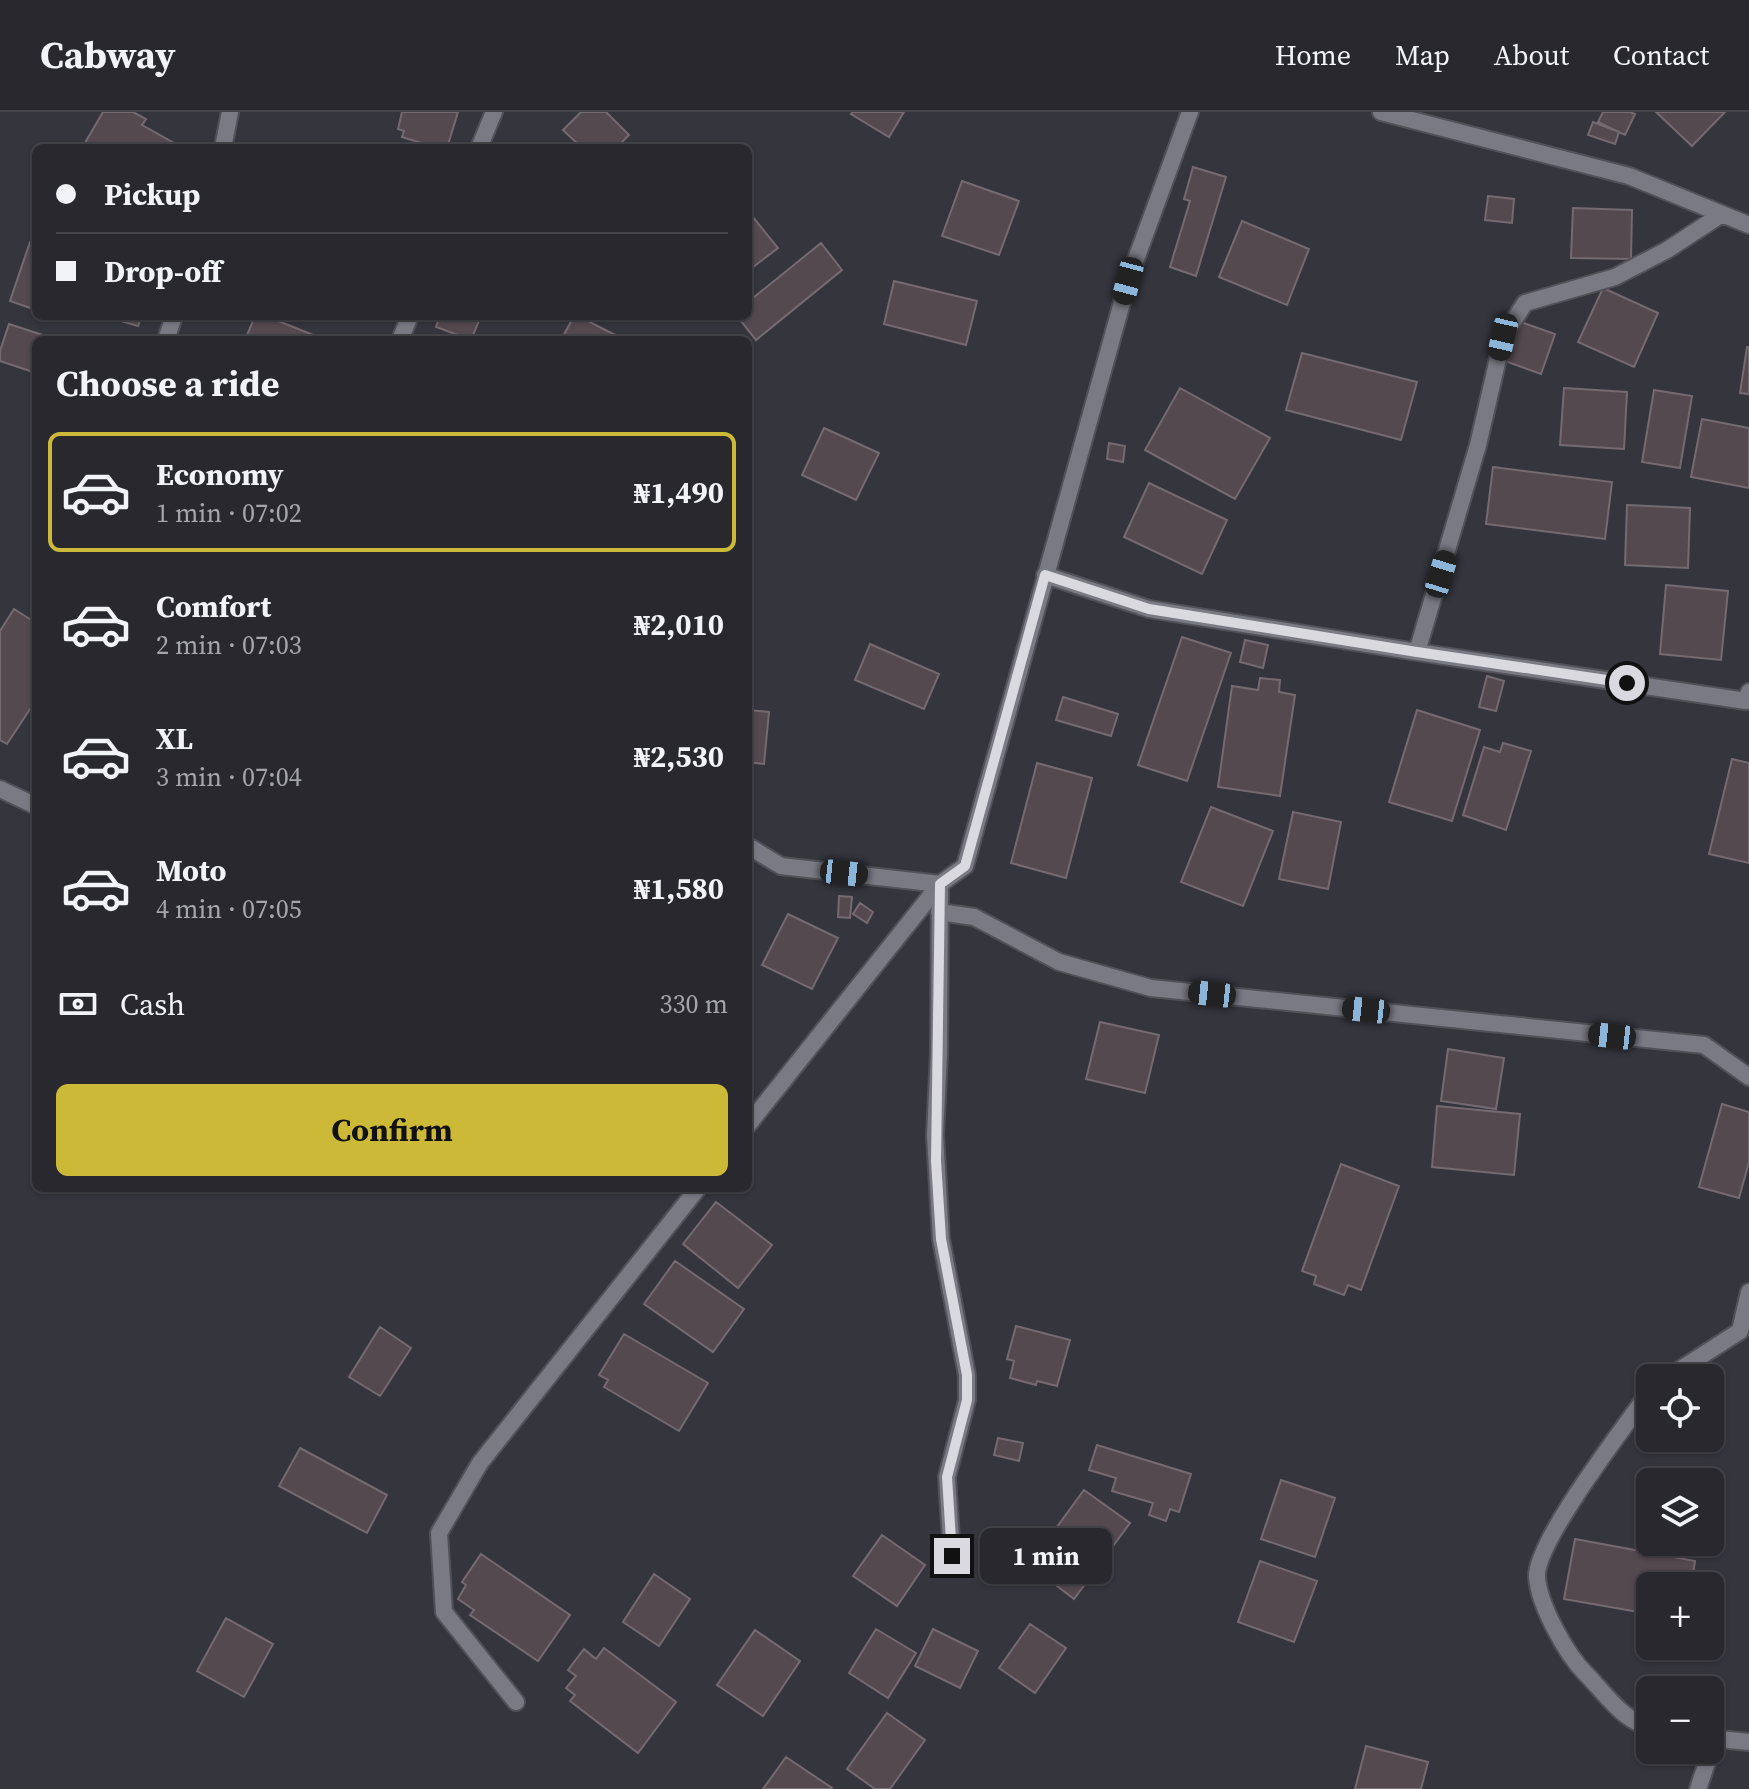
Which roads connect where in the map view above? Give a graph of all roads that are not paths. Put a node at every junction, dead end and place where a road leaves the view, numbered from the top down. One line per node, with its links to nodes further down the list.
1 (230, 112): 5 (street)
2 (494, 112): 6 (street)
3 (1190, 112): 9 (street)
4 (1381, 112): 7 (street)
5 (224, 144)
6 (481, 144)
7 (1722, 214): 8 (street); 10 (street)
8 (1749, 225)
9 (1045, 575): 10 (street); 15 (street)
10 (1417, 652): 11 (street)
11 (1749, 692)
12 (0, 789): 13 (street)
13 (32, 804)
14 (752, 848): 15 (street)
15 (940, 884): 16 (street); 18 (street)
16 (939, 912): 17 (street); 23 (street)
17 (1749, 1077)
18 (752, 1120)
19 (695, 1192): 24 (street)
20 (1749, 1292): 21 (street)
21 (1689, 1364)
22 (1636, 1411): 25 (street)
23 (952, 1556)
24 (516, 1702)
25 (1636, 1724)
26 (1724, 1740): 27 (street)
27 (1749, 1742)
28 (1706, 1764): 29 (street)
29 (1698, 1789)

